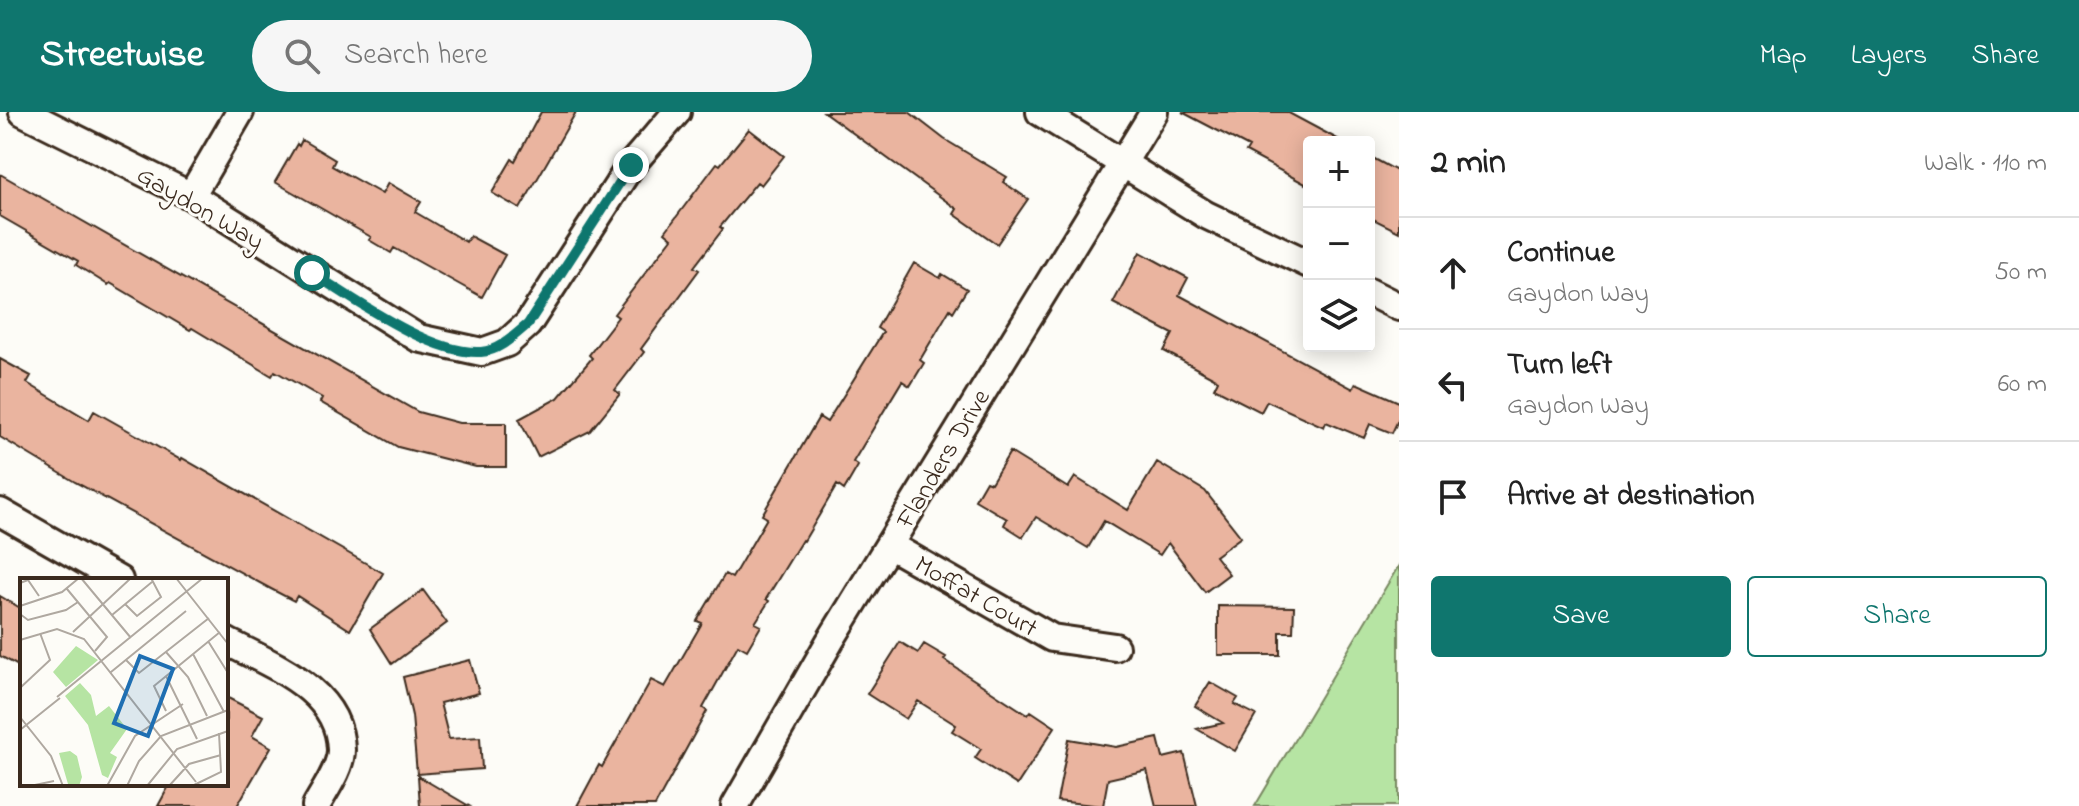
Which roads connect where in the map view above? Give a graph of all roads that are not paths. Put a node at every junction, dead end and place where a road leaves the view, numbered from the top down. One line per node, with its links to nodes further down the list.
1 (23, 112): 7 (street, Gaydon Way)
2 (240, 112): 7 (street)
3 (677, 112): 7 (street, Gaydon Way)
4 (1040, 112): 6 (street)
5 (1154, 112): 6 (street, Flanders Drive)
6 (1121, 163): 8 (street); 12 (street, Flanders Drive)
7 (191, 196)
8 (1303, 261)
9 (1375, 295): 10 (street)
10 (1399, 307)
11 (0, 512): 13 (street)
12 (889, 545): 15 (street, Moffat Court); 17 (street, Flanders Drive)
13 (116, 578)
14 (228, 642): 16 (street)
15 (1115, 647)
16 (316, 806)
17 (735, 806)

